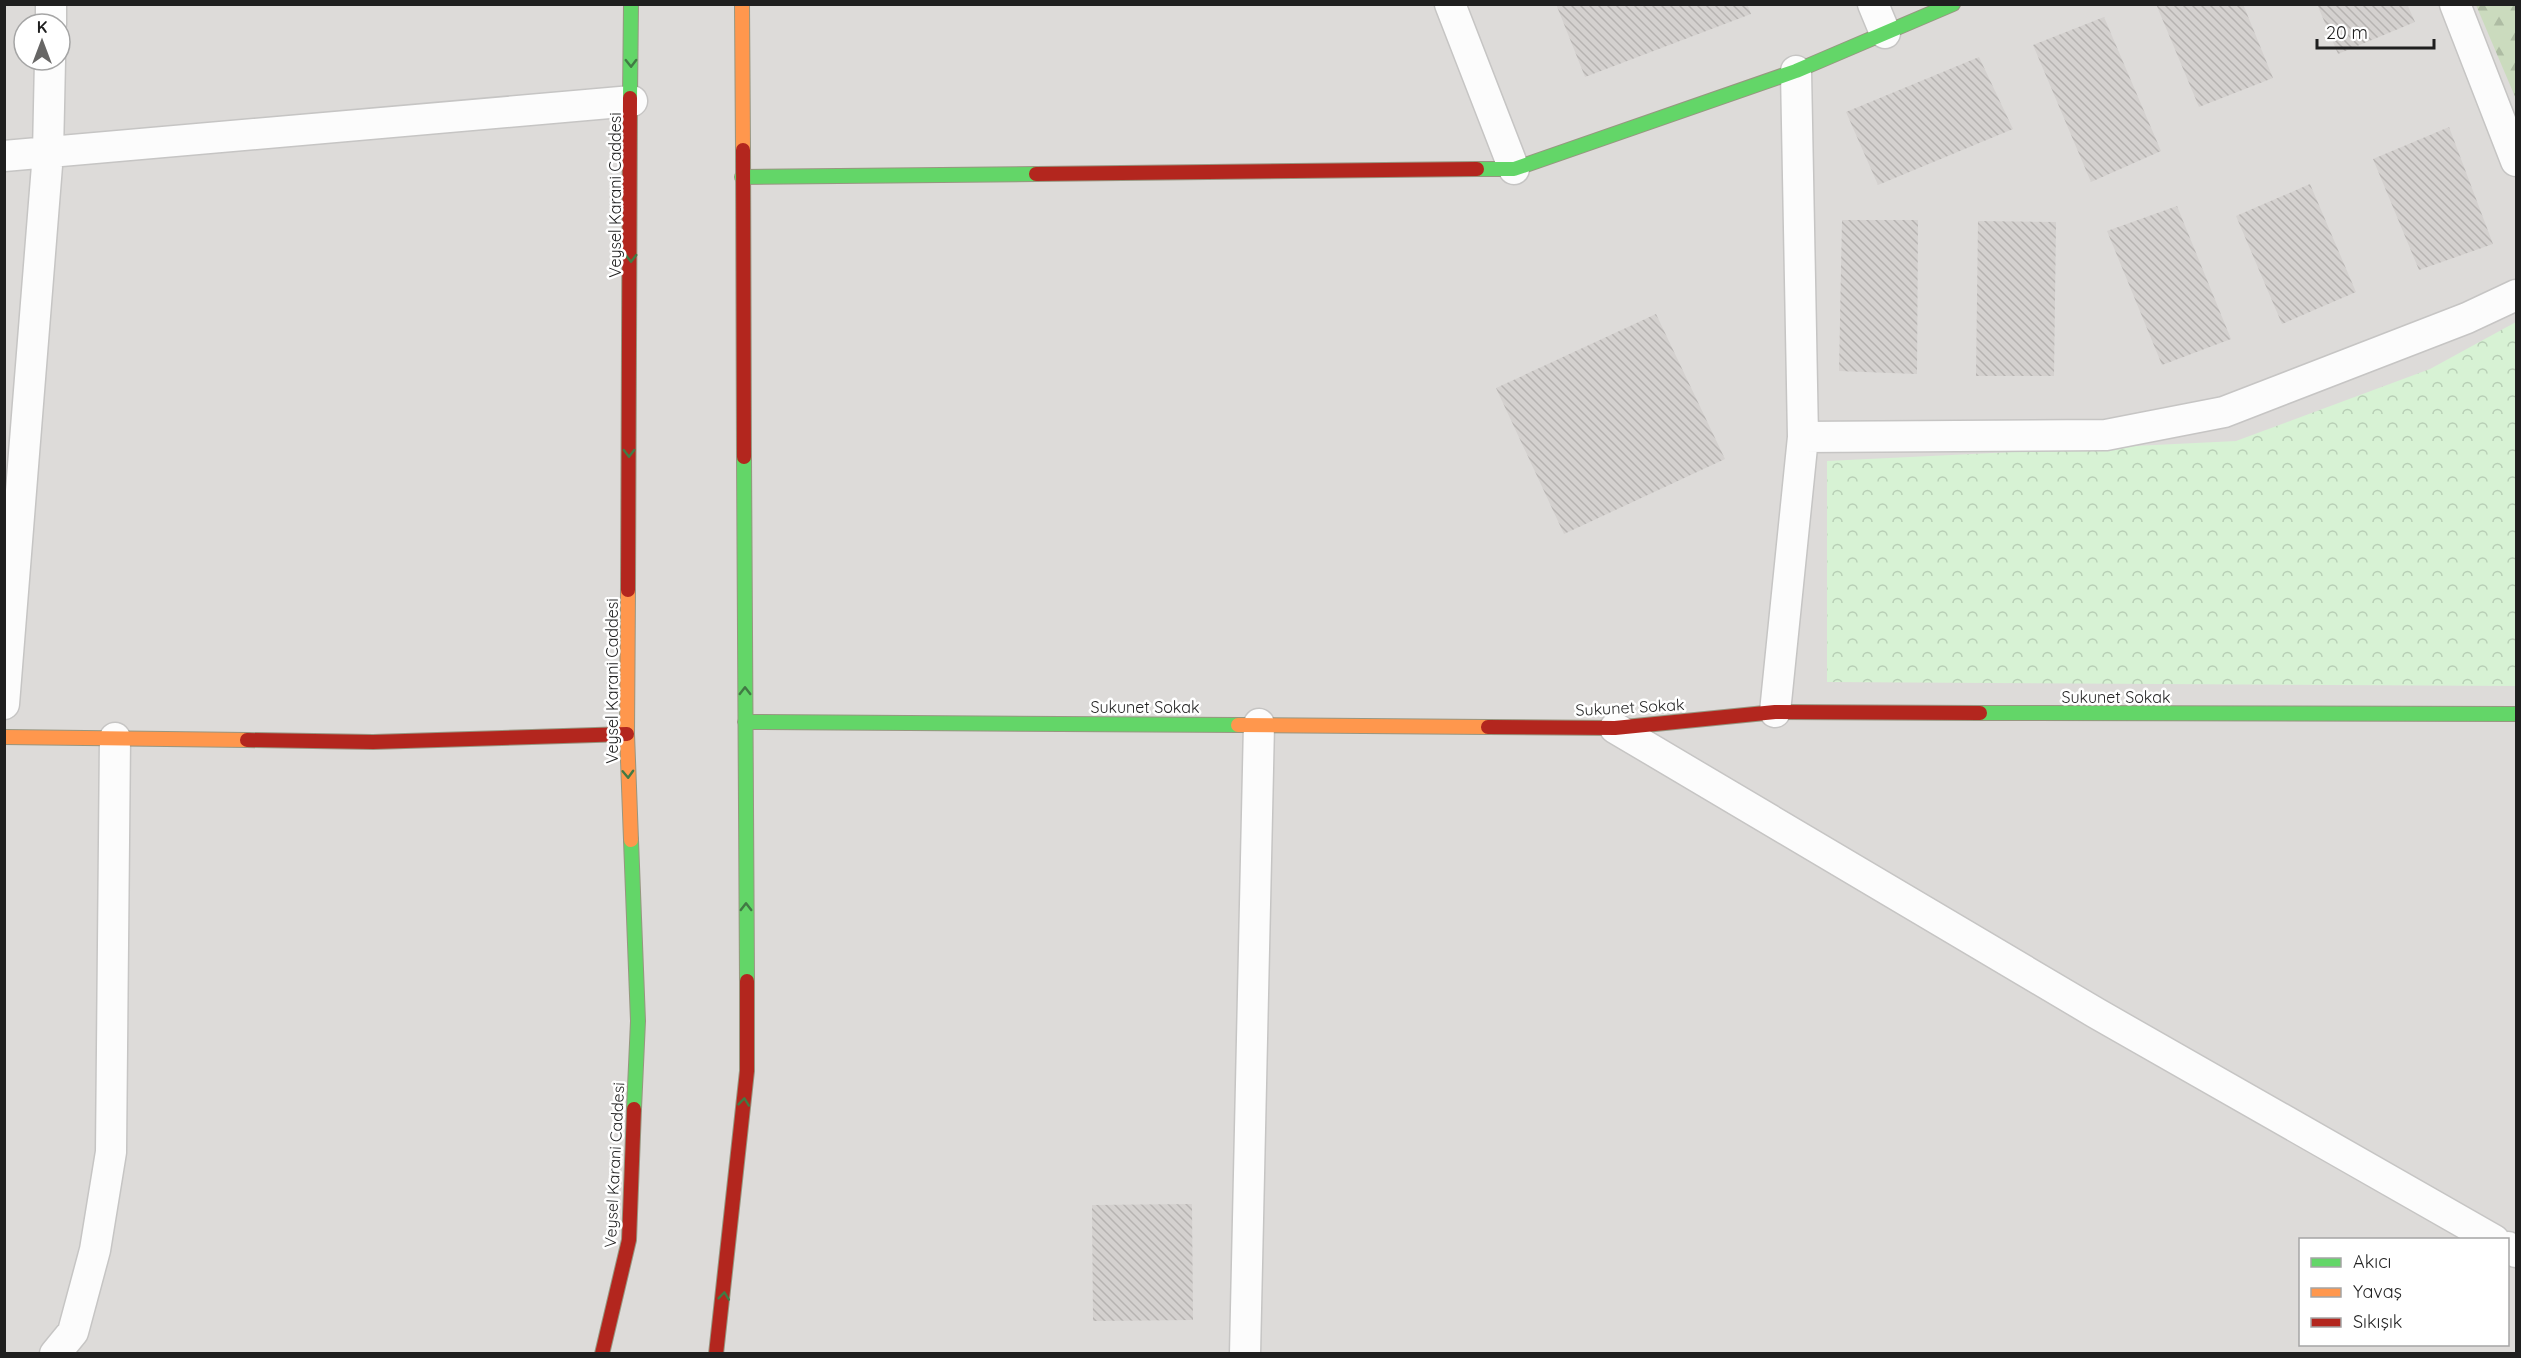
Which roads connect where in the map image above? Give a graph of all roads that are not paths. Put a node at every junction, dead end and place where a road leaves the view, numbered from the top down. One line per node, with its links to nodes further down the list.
1 (631, 4): 10 (street, Veysel Karani Caddesi, one-way to 10)
2 (742, 4): 15 (street)
3 (1450, 4): 14 (street)
4 (1873, 4): 7 (street)
5 (1953, 4): 7 (street)
6 (2455, 4): 13 (street)
7 (1885, 33): 8 (street)
8 (1796, 71): 14 (street); 17 (street)
9 (50, 72): 11 (street)
10 (632, 101): 11 (street); 24 (street, Veysel Karani Caddesi, one-way to 24)
11 (48, 153): 12 (street); 18 (street)
12 (4, 156)
13 (2517, 161)
14 (1514, 169): 15 (street)
15 (742, 177): 21 (street, one-way to 15)
16 (2517, 295): 17 (street)
17 (1803, 437): 19 (street)
18 (4, 704)
19 (1775, 712): 20 (street, Sukunet Sokak); 23 (street, Sukunet Sokak)
20 (2517, 714)
21 (745, 722): 22 (street, Sukunet Sokak); 30 (street, one-way to 21)
22 (1259, 724): 23 (street, Sukunet Sokak); 31 (street)
23 (1615, 728): 27 (street)
24 (627, 734): 26 (street); 29 (street, Veysel Karani Caddesi, one-way to 29)
25 (4, 736): 26 (street)
26 (115, 738): 28 (street)
27 (2492, 1238)
28 (55, 1353)
29 (602, 1353)
30 (716, 1353)
31 (1245, 1353)

